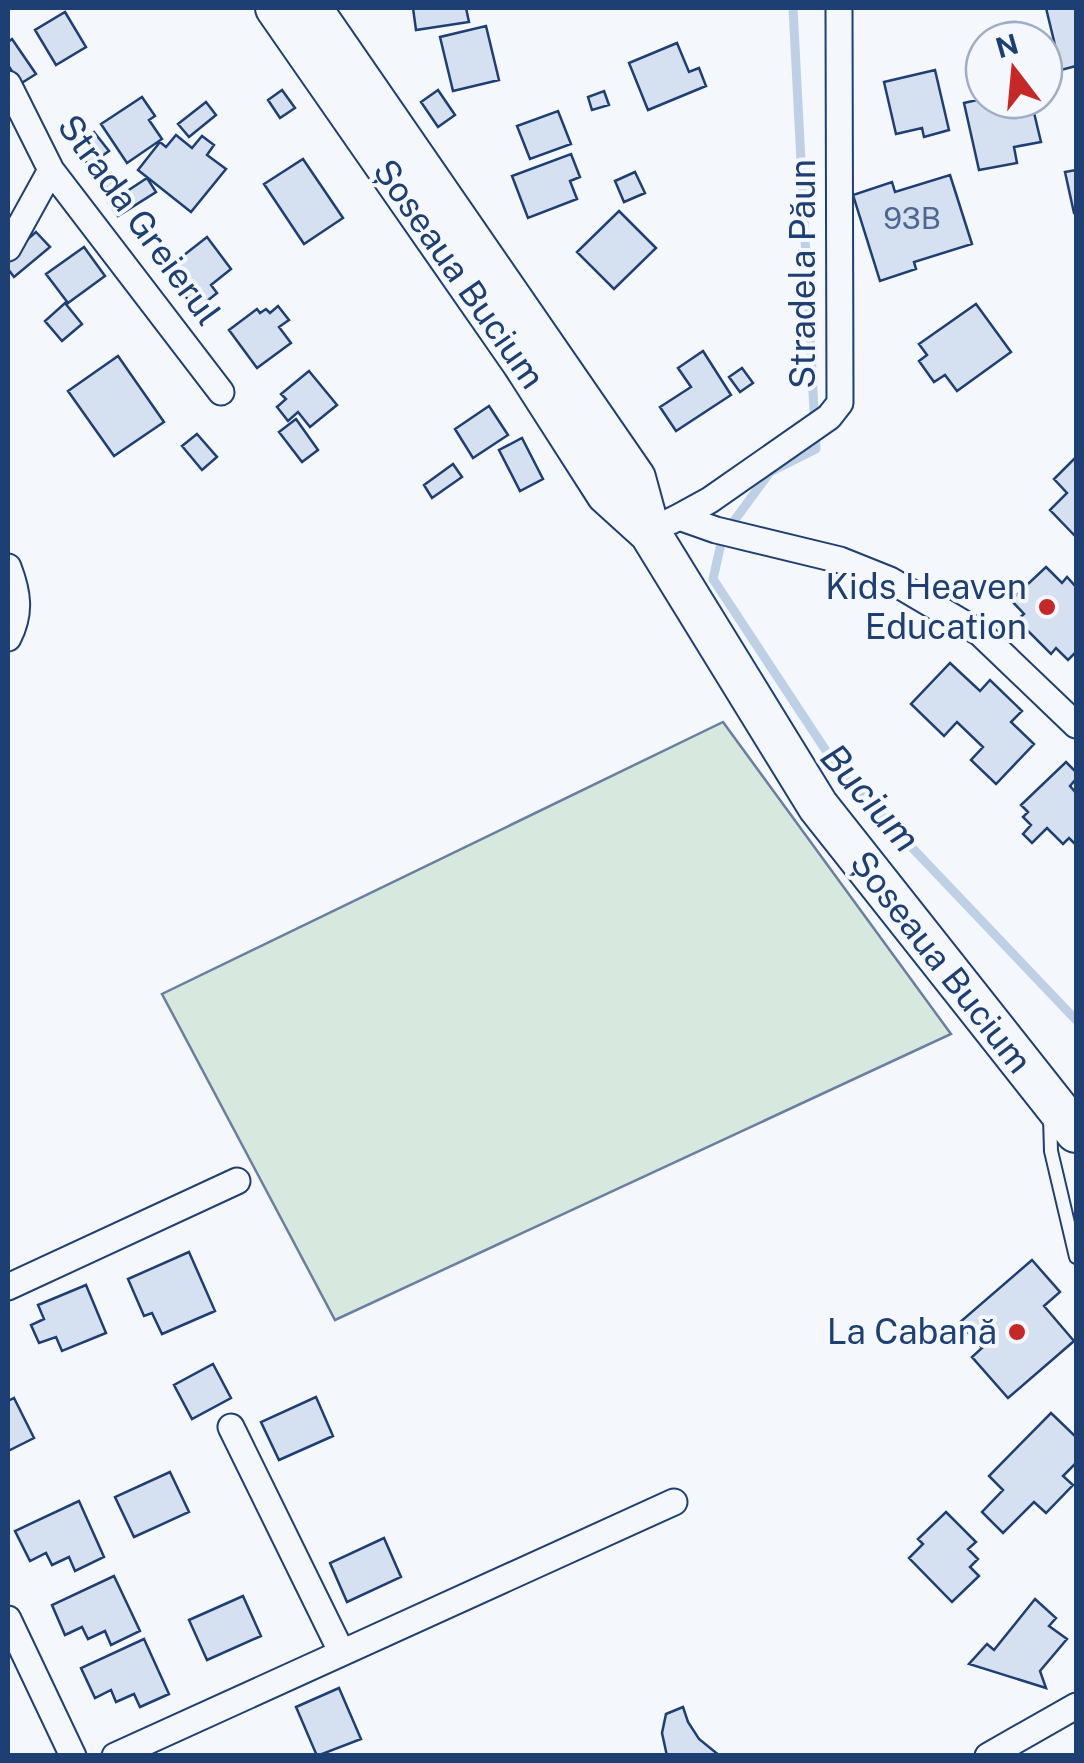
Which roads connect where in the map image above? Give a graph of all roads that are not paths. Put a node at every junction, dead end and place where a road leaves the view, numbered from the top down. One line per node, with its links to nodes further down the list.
1 (276, 8): 8 (main road, Șoseaua Bucium)
2 (310, 8): 8 (main road, Șoseaua Bucium)
3 (839, 8): 8 (street, Stradela Păun)
4 (8, 84): 5 (street, Strada Greierul)
5 (51, 170): 6 (street); 7 (street, Strada Greierul)
6 (8, 248)
7 (222, 392)
8 (664, 525): 11 (street); 12 (main road, Șoseaua Bucium)
9 (8, 567): 10 (street)
10 (8, 638)
11 (1074, 719)
12 (1050, 1101): 13 (main road, Șoseaua Bucium); 15 (lane)
13 (1076, 1132)
14 (237, 1181): 16 (street)
15 (1076, 1257)
16 (8, 1286)
17 (232, 1427): 20 (street)
18 (674, 1502): 20 (street)
19 (8, 1619): 22 (street)
20 (342, 1651): 23 (street)
21 (1076, 1706): 24 (street)
22 (73, 1756)
23 (115, 1756)
24 (988, 1756)

